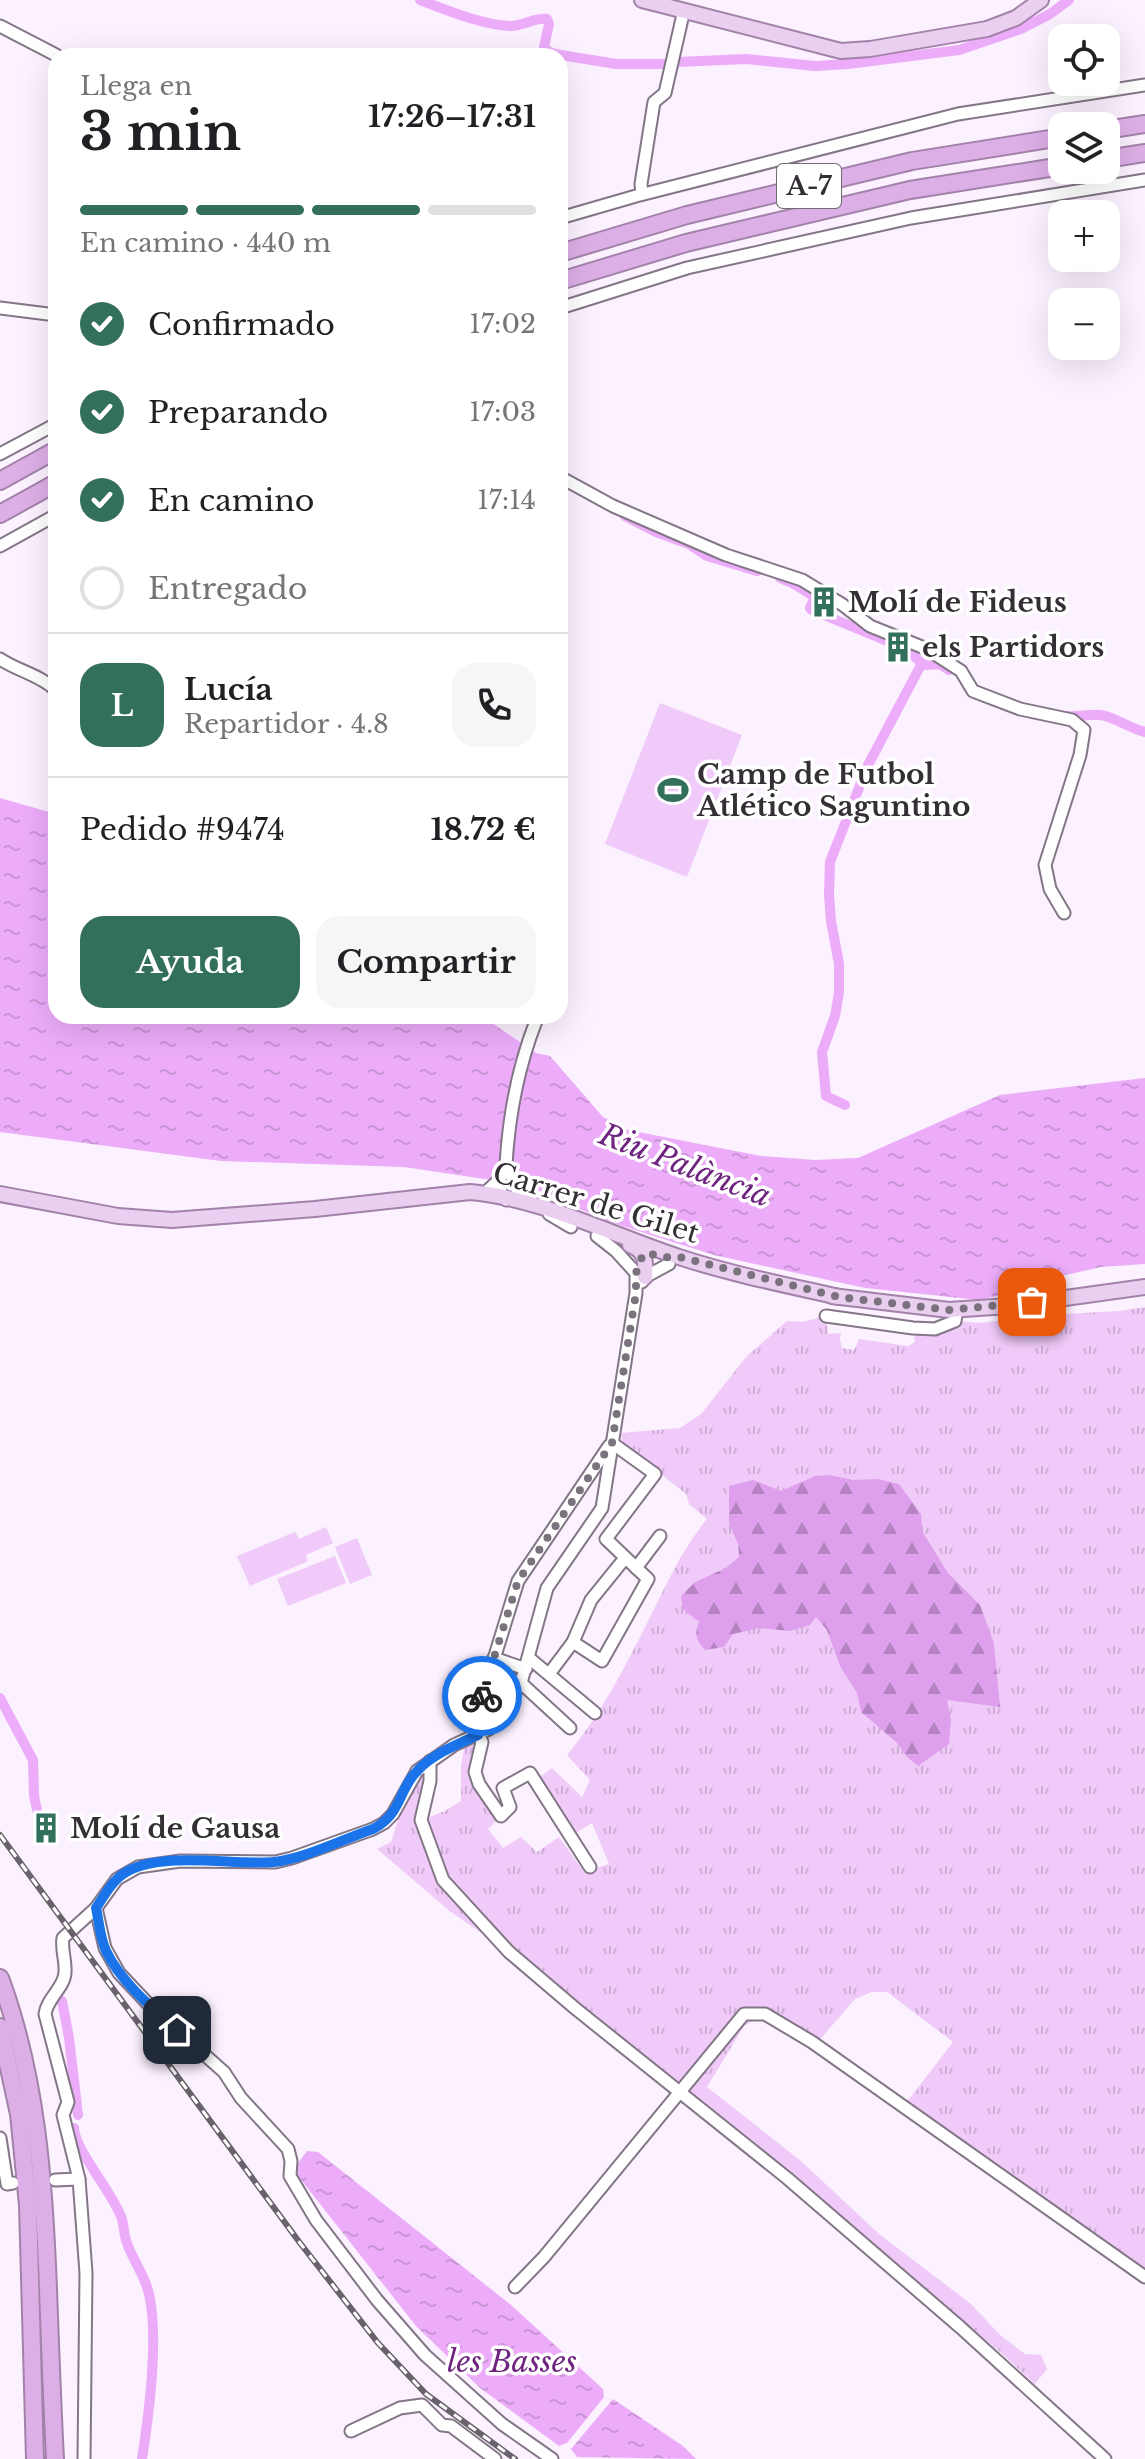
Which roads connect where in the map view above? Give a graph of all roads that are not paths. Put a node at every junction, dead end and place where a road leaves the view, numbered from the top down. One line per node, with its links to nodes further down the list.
1 (642, 0): 3 (main road)
2 (1041, 0): 3 (main road)
3 (684, 10): 14 (street)
4 (0, 26): 5 (street)
5 (48, 51)
6 (1145, 85): 14 (street)
7 (1145, 124): 8 (highway)
8 (1120, 128)
9 (1048, 139): 16 (highway, A-7)
10 (1145, 153): 11 (highway)
11 (1120, 157)
12 (1048, 168): 17 (highway, A-7)
13 (1145, 180): 18 (street)
14 (642, 194): 15 (street)
15 (568, 216)
16 (568, 251)
17 (568, 279)
18 (568, 305)
19 (0, 308): 20 (street)
20 (48, 314)
21 (48, 428): 22 (street)
22 (0, 454)
23 (48, 454): 24 (highway)
24 (0, 481)
25 (568, 481): 32 (street)
26 (48, 487): 27 (highway)
27 (0, 514)
28 (48, 519): 29 (street)
29 (0, 546)
30 (0, 659): 31 (street)
31 (48, 684)
32 (1064, 913)
33 (535, 1024): 34 (street)
34 (506, 1164): 35 (street); 36 (street)
35 (500, 1179): 37 (street); 39 (street)
36 (513, 1180): 39 (street); 42 (street)
37 (485, 1193): 39 (main road, Carrer de Gilet); 40 (main road, Carrer de Gilet)
38 (0, 1194): 40 (main road)
39 (501, 1196): 41 (street); 42 (main road, Carrer de Gilet); 44 (street)
40 (425, 1198): 41 (main road, Carrer de Gilet)
41 (467, 1200): 44 (main road, Carrer de Gilet)
42 (522, 1201): 43 (main road, Carrer de Gilet)
43 (586, 1224): 46 (main road); 47 (main road, Carrer de Gilet)
44 (571, 1227): 45 (main road, Carrer de Gilet)
45 (597, 1236): 46 (main road, Carrer de Gilet); 48 (street)
46 (643, 1254): 47 (main road); 48 (main road)
47 (674, 1260): 48 (street); 50 (main road, Carrer de Gilet)
48 (641, 1275): 52 (street)
49 (1145, 1287): 50 (main road, Carrer de Gilet)
50 (957, 1309): 51 (street)
51 (826, 1316)
52 (612, 1443): 53 (street); 54 (street); 56 (street)
53 (579, 1493): 54 (street); 59 (street)
54 (602, 1508): 60 (street)
55 (660, 1536): 57 (street)
56 (625, 1558): 57 (street); 58 (street)
57 (636, 1568): 58 (street)
58 (573, 1642): 62 (street)
59 (494, 1658): 60 (street); 61 (street)
60 (527, 1664): 62 (street); 63 (street)
61 (489, 1671): 63 (street); 66 (street)
62 (549, 1674): 64 (street)
63 (521, 1683): 65 (street); 66 (street)
64 (595, 1713)
65 (570, 1728)
66 (478, 1735): 67 (street); 68 (street)
67 (430, 1761): 69 (street); 72 (street)
68 (590, 1867)
69 (96, 1908): 74 (street); 84 (street)
70 (0, 1978): 81 (highway)
71 (0, 2027): 80 (highway)
72 (681, 2092): 77 (street); 78 (street); 85 (street)
73 (0, 2138): 76 (street)
74 (79, 2179): 75 (street); 82 (street)
75 (55, 2180)
76 (13, 2183)
77 (1145, 2277)
78 (515, 2287)
79 (351, 2431): 83 (street)
80 (35, 2459)
81 (55, 2459)
82 (84, 2459)
83 (495, 2459)
84 (552, 2459)
85 (1105, 2459)

